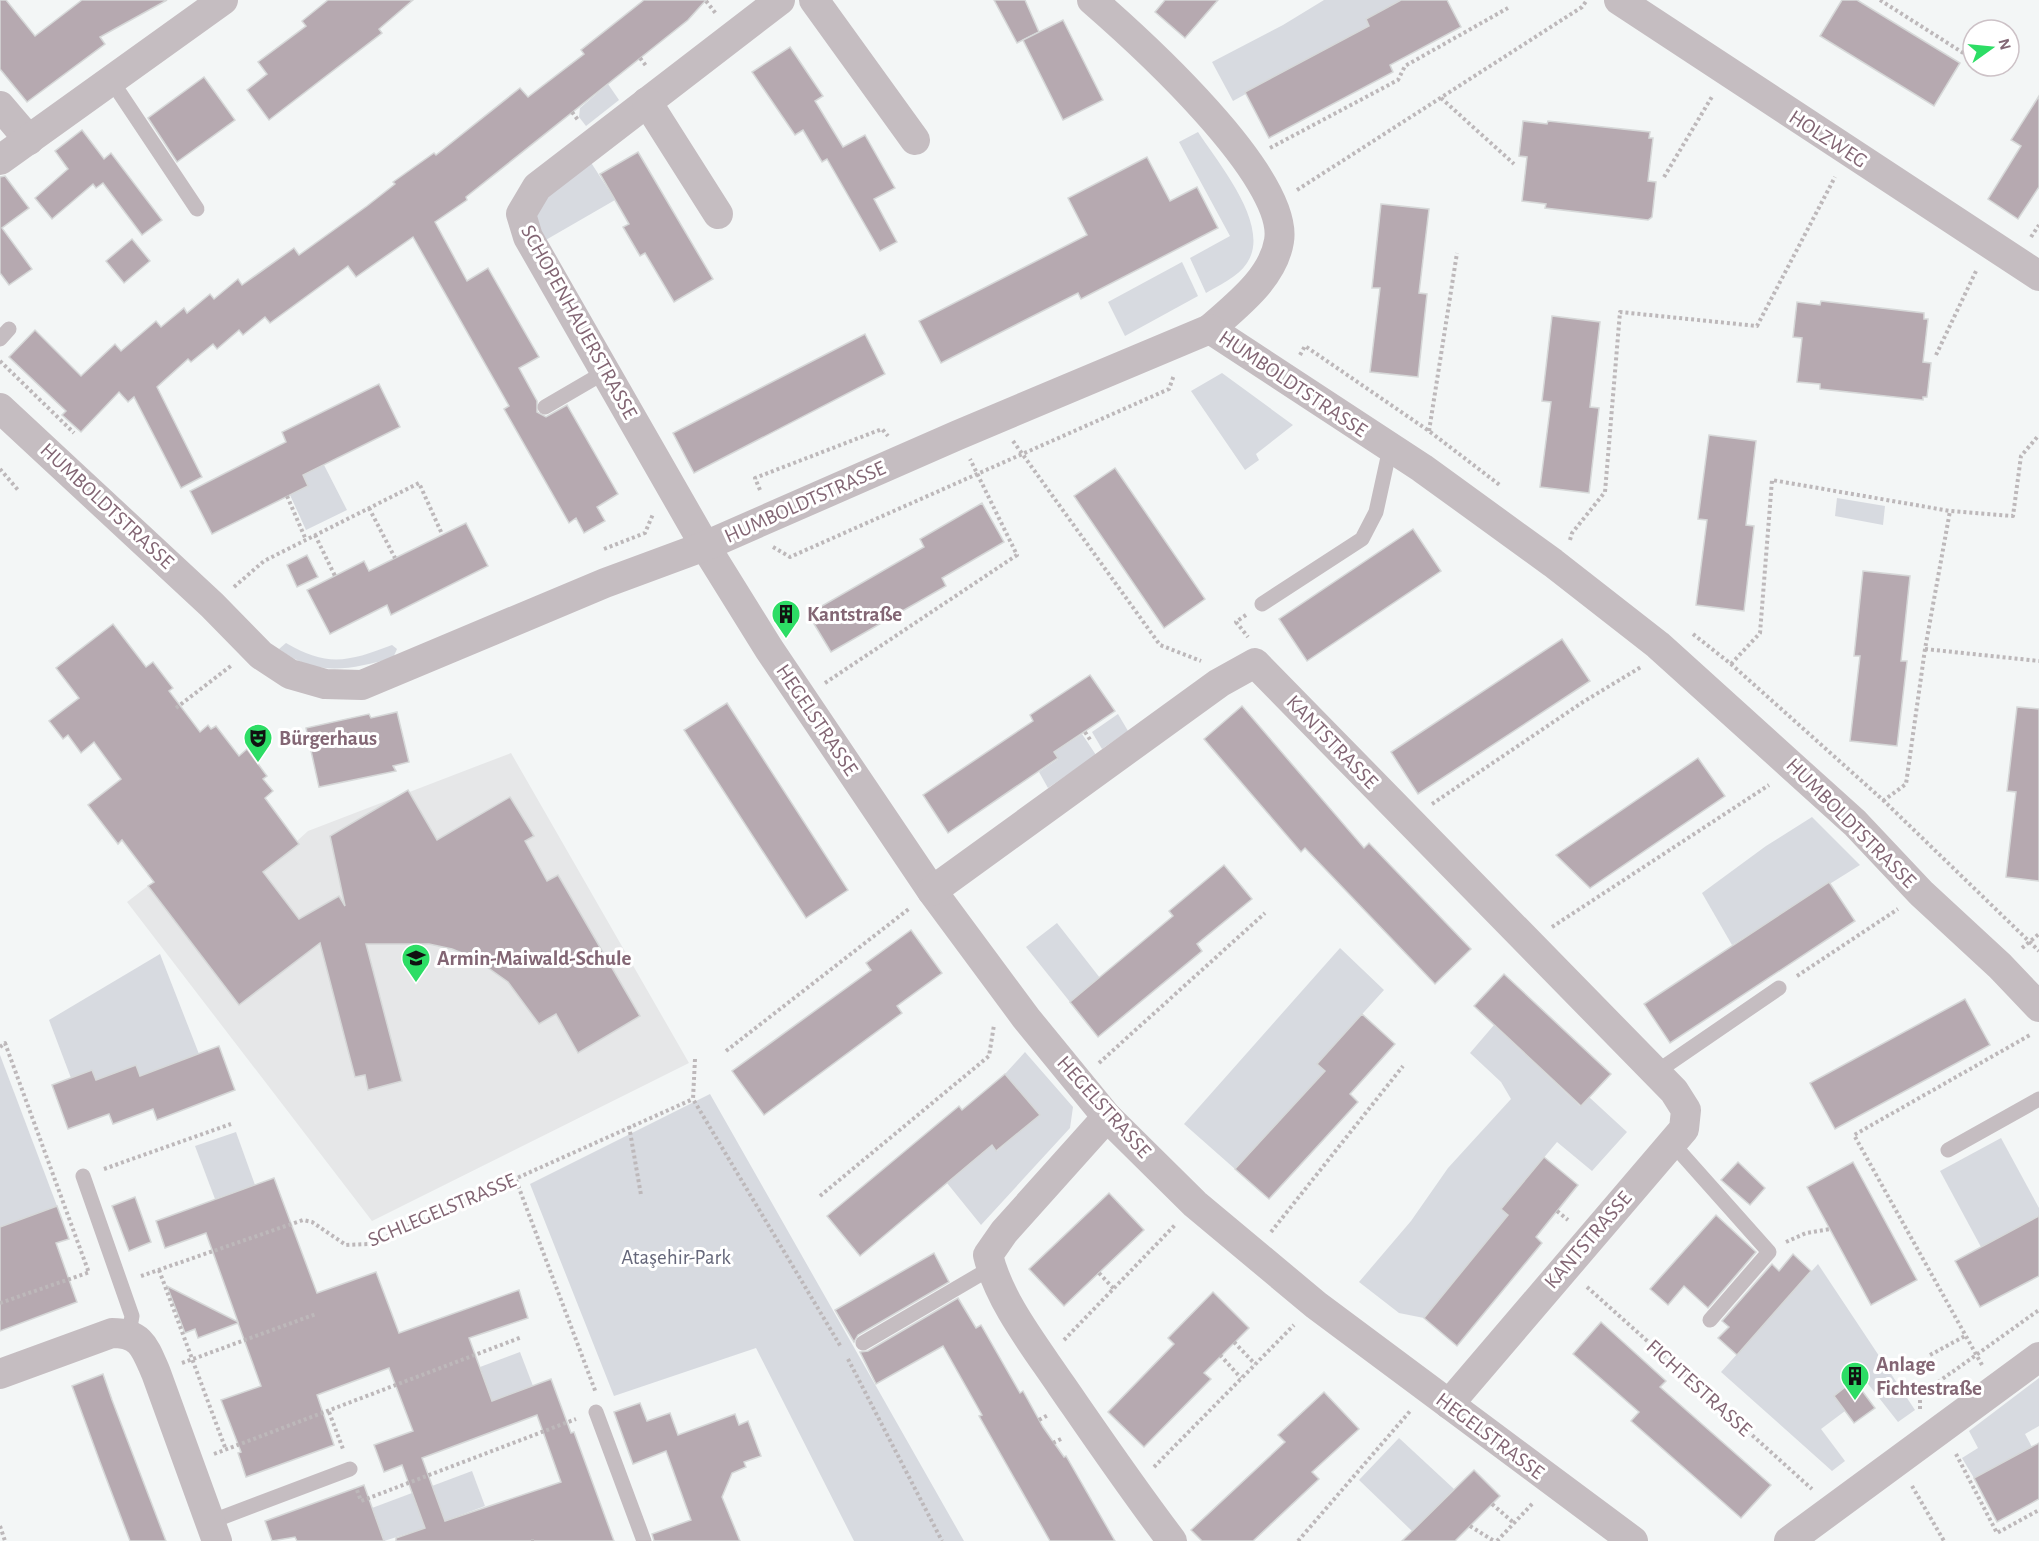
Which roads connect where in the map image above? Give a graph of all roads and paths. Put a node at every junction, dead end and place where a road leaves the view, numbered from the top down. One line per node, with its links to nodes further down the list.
1 (224, 0): 11 (street)
2 (780, 0): 13 (street, SCHOPENHAUERSTRASSE)
3 (814, 0): 16 (street)
4 (1092, 0): 19 (street)
5 (1587, 0): 12 (path)
6 (1619, 0): 10 (street, HOLZWEG)
7 (1880, 0): 9 (path)
8 (1508, 8): 19 (path)
9 (1961, 52)
10 (1728, 72): 17 (street, HOLZWEG); 21 (path)
11 (111, 80): 15 (street); 23 (lane)
12 (1441, 98): 20 (path); 22 (path)
13 (647, 102): 24 (street); 32 (street, SCHOPENHAUERSTRASSE)
14 (0, 106): 15 (street)
15 (29, 140): 18 (street)
16 (915, 140)
17 (1848, 152): 25 (street, HOLZWEG); 53 (path)
18 (0, 160)
19 (1247, 161): 22 (street)
20 (1514, 164)
21 (1664, 177)
22 (1273, 207): 28 (street)
23 (198, 208)
24 (718, 214)
25 (1989, 242): 27 (street, HOLZWEG); 29 (path)
26 (1457, 253): 31 (path)
27 (2039, 276)
28 (1210, 329): 37 (street, HUMBOLDTSTRASSE); 39 (street, HUMBOLDTSTRASSE)
29 (1936, 355)
30 (0, 361): 36 (path)
31 (1296, 361)
32 (605, 372): 34 (lane); 51 (street, SCHOPENHAUERSTRASSE)
33 (1175, 372): 42 (path)
34 (545, 407)
35 (0, 408): 56 (street, HUMBOLDTSTRASSE)
36 (54, 413)
37 (958, 435): 42 (path); 51 (street, HUMBOLDTSTRASSE)
38 (2039, 435): 46 (path)
39 (1390, 448): 53 (street, HUMBOLDTSTRASSE); 55 (lane, HUMBOLDTSTRASSE)
40 (1027, 463): 61 (path)
41 (0, 470): 43 (path)
42 (978, 474): 50 (path); 62 (path)
43 (18, 490)
44 (287, 496): 49 (path)
45 (369, 508): 47 (path); 48 (path); 52 (path)
46 (1950, 511): 58 (path); 64 (path)
47 (442, 534)
48 (315, 535): 49 (path); 54 (path)
49 (306, 540): 56 (path)
50 (767, 543)
51 (705, 546): 56 (street, HUMBOLDTSTRASSE); 62 (street, HEGELSTRASSE)
52 (395, 558)
53 (1553, 563): 57 (street, HUMBOLDTSTRASSE)
54 (335, 576)
55 (1262, 604): 60 (path)
56 (212, 605)
57 (1658, 645): 63 (street, HUMBOLDTSTRASSE); 65 (path)
58 (1925, 649): 59 (path); 64 (path)
59 (2039, 661)
60 (1255, 663): 61 (street); 65 (street, KANTSTRASSE)
61 (1219, 683): 67 (street)
62 (803, 699): 67 (street, HEGELSTRASSE)
63 (1791, 764): 66 (street, HUMBOLDTSTRASSE); 70 (path)
64 (1884, 801): 66 (path); 71 (path)
65 (1408, 821): 70 (street, KANTSTRASSE)
66 (1855, 823): 68 (street, HUMBOLDTSTRASSE)
67 (932, 891): 74 (street, HEGELSTRASSE); 77 (path)
68 (1921, 893): 72 (path); 73 (street, HUMBOLDTSTRASSE)
69 (1265, 913): 81 (path)
70 (1530, 942): 80 (street, KANTSTRASSE)
71 (2039, 951)
72 (1779, 988): 80 (lane)
73 (2039, 1007)
74 (1026, 1018): 81 (street, HEGELSTRASSE); 92 (path)
75 (2039, 1030): 111 (path)
76 (0, 1047): 101 (path)
77 (726, 1051)
78 (695, 1059): 82 (path)
79 (1403, 1066): 95 (path)
80 (1655, 1074): 87 (street, KANTSTRASSE)
81 (1079, 1082): 84 (street, HEGELSTRASSE)
82 (693, 1100): 86 (path, SCHLEGELSTRASSE); 147 (path)
83 (2039, 1100): 88 (lane)
84 (1107, 1117): 93 (street, HEGELSTRASSE); 99 (street)
85 (231, 1124): 89 (path)
86 (629, 1126): 90 (path, SCHLEGELSTRASSE); 91 (path)
87 (1672, 1143): 98 (street, KANTSTRASSE); 108 (lane)
88 (1948, 1150)
89 (83, 1176): 97 (lane)
90 (516, 1180): 100 (path, SCHLEGELSTRASSE); 128 (path)
91 (641, 1195)
92 (820, 1196)
93 (1195, 1204): 104 (path); 126 (street, HEGELSTRASSE)
94 (1830, 1229): 96 (path)
95 (1266, 1239)
96 (1783, 1244)
97 (114, 1264): 101 (path); 103 (lane)
98 (1565, 1267): 126 (street, KANTSTRASSE); 137 (path, FICHTESTRASSE)
99 (991, 1268): 113 (lane); 120 (street)
100 (159, 1270): 103 (path, SCHLEGELSTRASSE); 119 (path)
101 (89, 1273): 105 (path)
102 (1099, 1273): 104 (path)
103 (120, 1284): 110 (lane)
104 (1114, 1289): 120 (path)
105 (0, 1303)
106 (2039, 1310): 117 (path)
107 (316, 1314): 119 (path)
108 (1710, 1320)
109 (1298, 1323): 121 (path)
110 (129, 1333): 122 (street); 123 (street)
111 (1965, 1336): 116 (path); 117 (path)
112 (522, 1337): 127 (path)
113 (864, 1342)
114 (1234, 1342): 121 (path)
115 (1220, 1355): 124 (path)
116 (1930, 1355)
117 (1976, 1356): 125 (path)
118 (2039, 1357): 125 (street)
119 (191, 1360): 122 (path); 130 (path)
120 (1044, 1360): 135 (street)
121 (1255, 1364): 124 (path)
122 (156, 1373): 132 (street)
123 (0, 1374)
124 (1240, 1378): 135 (path)
125 (1996, 1388): 129 (street)
126 (1439, 1397): 134 (street, HEGELSTRASSE); 149 (path, HEGELSTRASSE)
127 (329, 1412): 130 (path); 133 (path)
128 (596, 1412): 133 (path); 146 (lane)
129 (1940, 1428): 131 (street); 138 (path)
130 (226, 1450): 132 (path)
131 (1896, 1460): 137 (street); 153 (path)
132 (188, 1464): 142 (street)
133 (350, 1469): 142 (lane)
134 (1552, 1482): 139 (path, HEGELSTRASSE); 151 (street, HEGELSTRASSE)
135 (1133, 1489): 148 (street)
136 (1492, 1504): 139 (path)
137 (1833, 1508): 152 (street)
138 (2039, 1510)
139 (1514, 1523): 150 (path, HEGELSTRASSE)
140 (0, 1526): 143 (path)
141 (1470, 1526): 150 (path)
142 (213, 1532)
143 (5, 1541)
144 (531, 1541): 145 (path)
145 (537, 1541)
146 (644, 1541)
147 (942, 1541)
148 (1172, 1541)
149 (1298, 1541)
150 (1496, 1541)
151 (1633, 1541)
152 (1789, 1541)
153 (1944, 1541)

